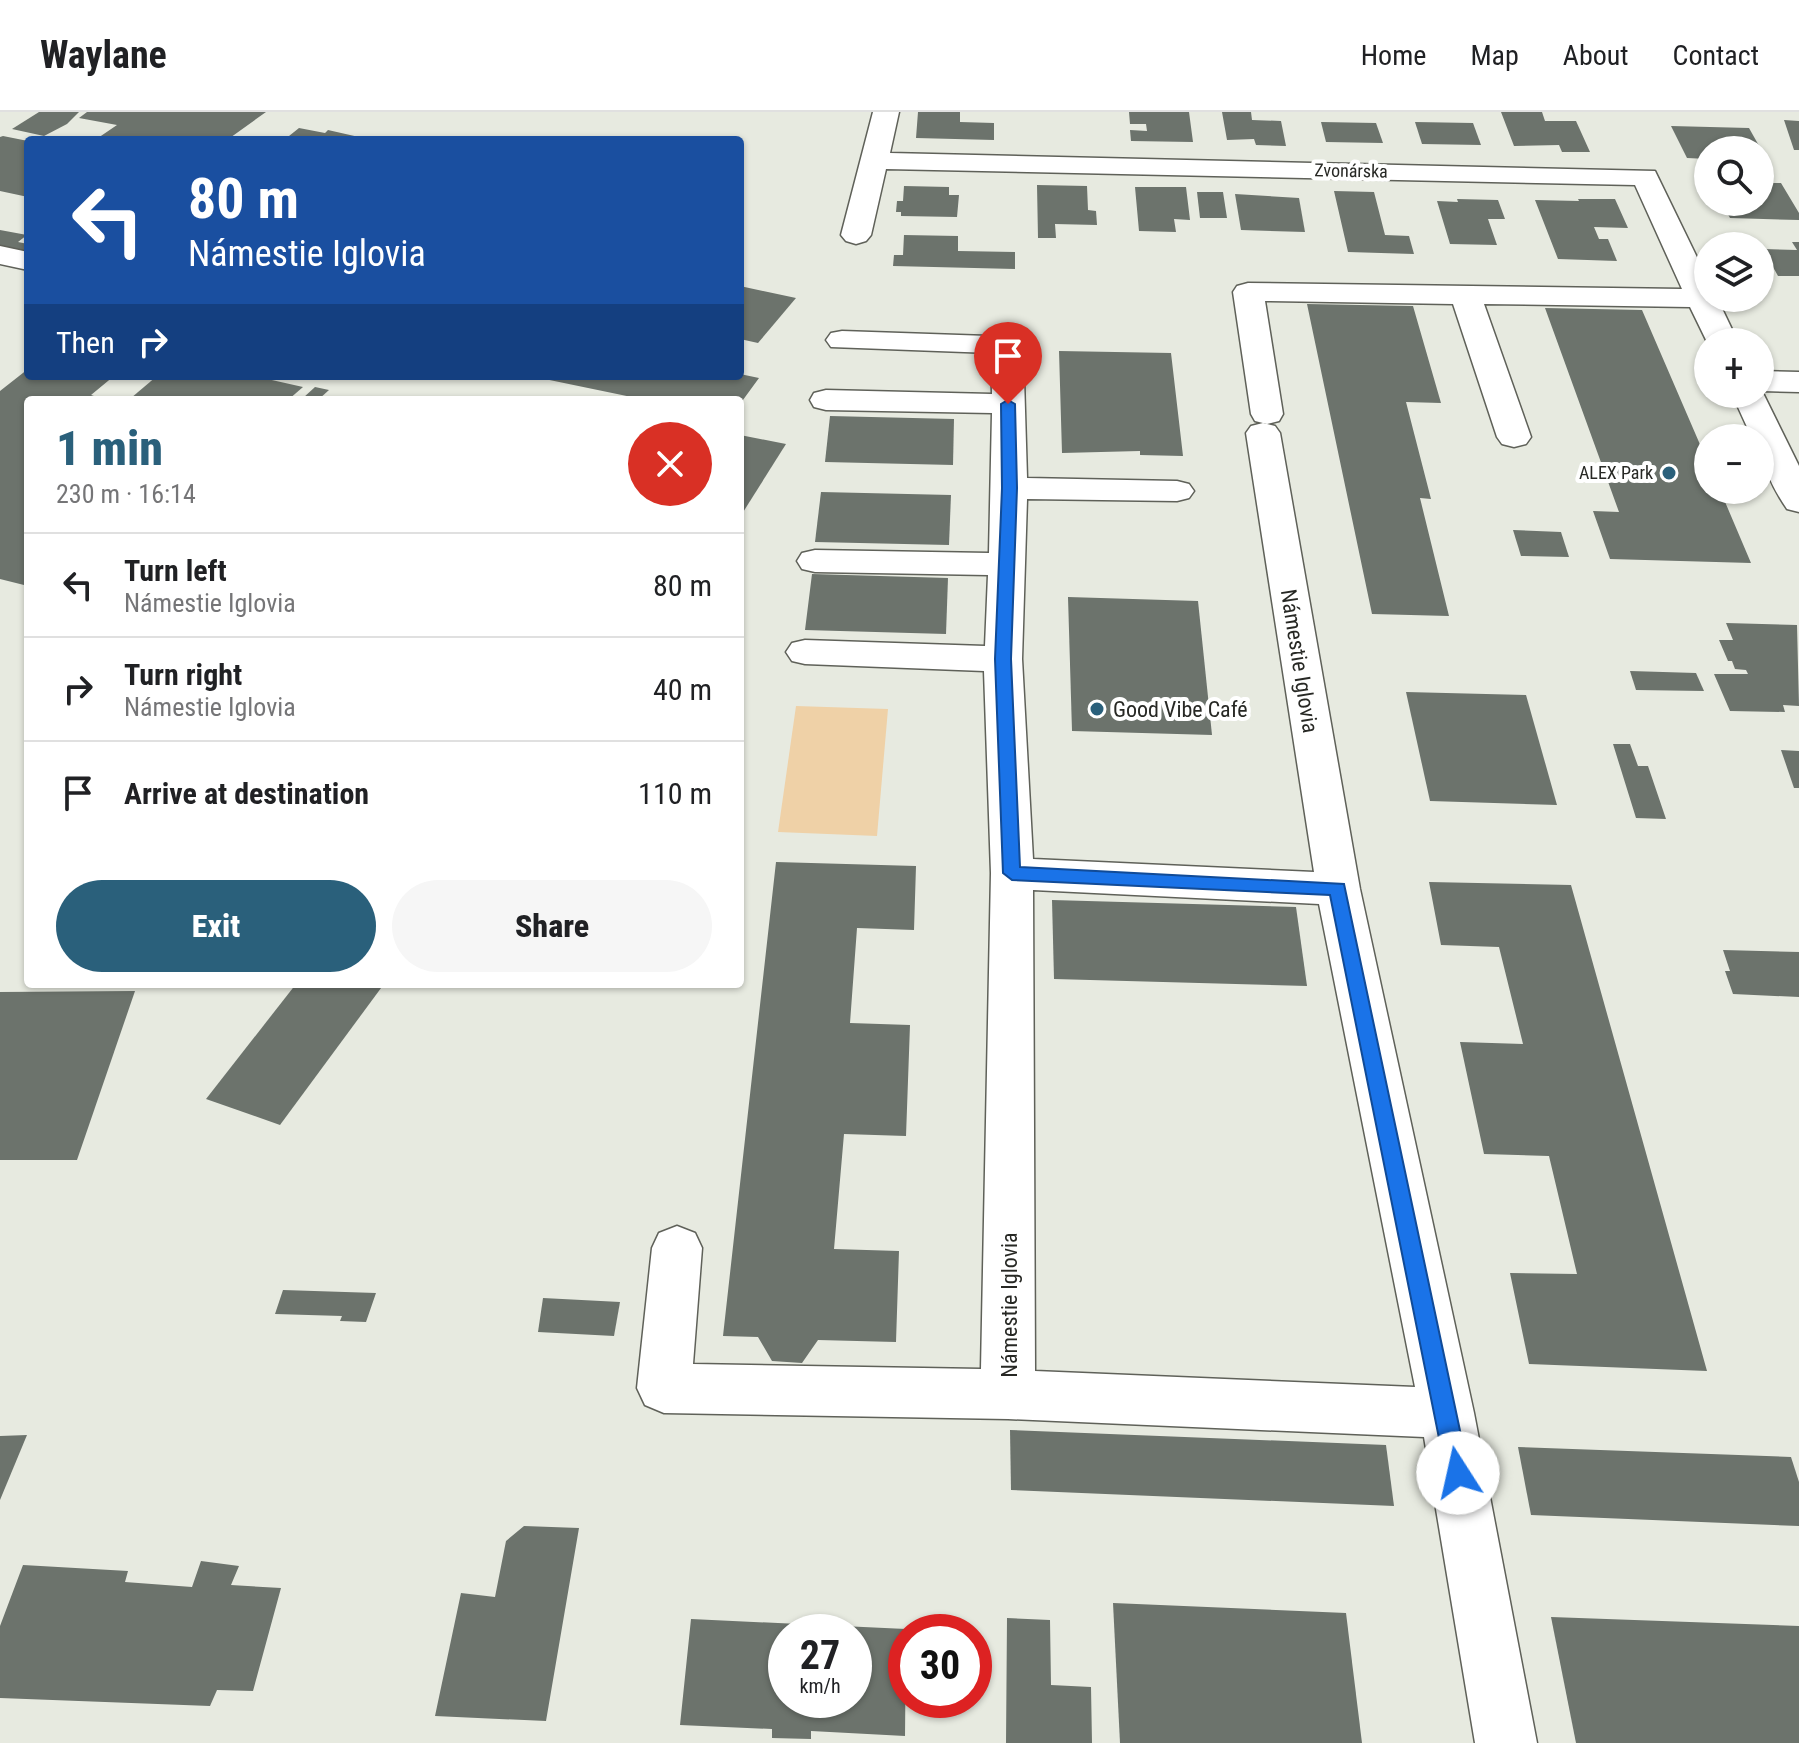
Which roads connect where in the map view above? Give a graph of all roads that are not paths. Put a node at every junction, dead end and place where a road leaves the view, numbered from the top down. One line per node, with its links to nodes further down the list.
1 (886, 112): 2 (street)
2 (876, 161): 3 (street); 6 (street, Zvonárska)
3 (856, 235)
4 (0, 255): 5 (street)
5 (24, 260)
6 (1694, 285)
7 (1465, 294): 8 (street); 15 (street); 24 (street, Námestie Iglovia)
8 (1694, 298)
9 (842, 340): 13 (street, Námestie Iglovia)
10 (1774, 381): 11 (street)
11 (1799, 382)
12 (826, 400): 13 (street)
13 (1008, 404): 16 (street, Námestie Iglovia)
14 (1755, 408): 18 (street)
15 (1514, 437)
16 (1010, 488): 17 (street); 20 (street, Námestie Iglovia)
17 (1177, 491)
18 (1797, 494)
19 (815, 561): 20 (street)
20 (1007, 564): 22 (street, Námestie Iglovia)
21 (805, 652): 22 (street)
22 (1003, 659): 23 (street, Námestie Iglovia)
23 (1012, 873): 24 (street); 26 (street, Námestie Iglovia)
24 (1338, 889): 27 (street, Námestie Iglovia)
25 (677, 1248): 26 (street)
26 (1008, 1394): 27 (street, Námestie Iglovia)
27 (1447, 1413): 28 (street, Námestie Iglovia)
28 (1506, 1743)

